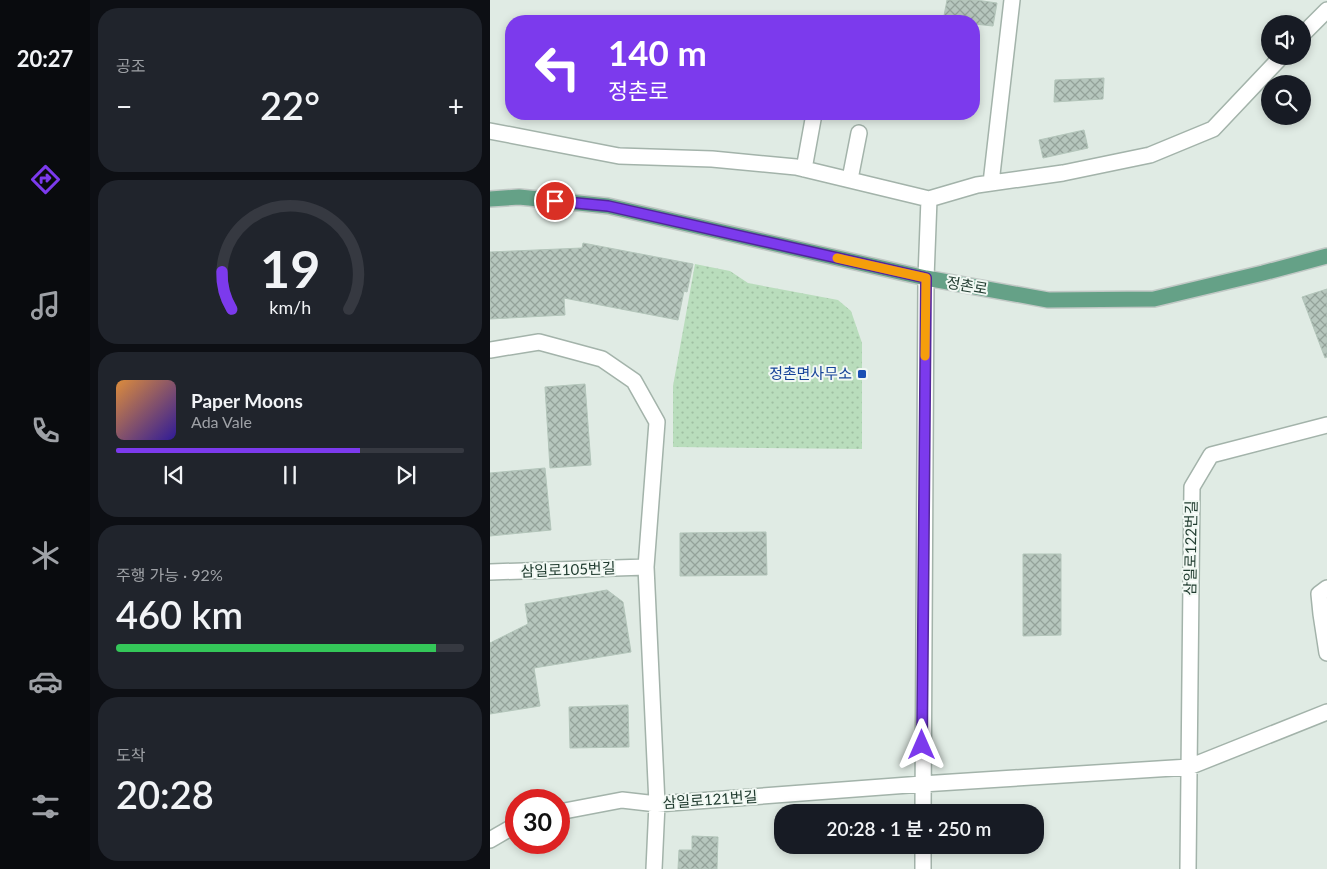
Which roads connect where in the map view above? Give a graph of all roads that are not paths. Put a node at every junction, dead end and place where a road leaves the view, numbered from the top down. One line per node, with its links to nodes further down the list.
1 (1012, 0): 10 (street)
2 (1327, 10): 3 (street)
3 (1311, 26)
4 (1273, 65): 10 (street)
5 (813, 120): 8 (street)
6 (490, 131): 8 (street)
7 (858, 133): 9 (street)
8 (804, 169): 9 (street)
9 (850, 179): 12 (street)
10 (991, 183): 12 (street)
11 (490, 199): 14 (main road, 정촌로)
12 (929, 199): 14 (street)
13 (1327, 256): 14 (main road, 정촌로)
14 (926, 278): 24 (street)
15 (490, 350): 17 (street)
16 (1327, 425): 23 (street, 삼일로122번길)
17 (646, 567): 18 (street, 삼일로105번길); 25 (street)
18 (490, 572)
19 (1327, 588): 20 (street)
20 (1324, 616): 21 (street)
21 (1327, 653)
22 (1327, 712): 23 (street)
23 (1189, 767): 24 (street); 33 (street, 삼일로122번길)
24 (922, 784): 25 (street, 삼일로121번길); 26 (street)
25 (657, 804): 27 (street, 삼일로121번길); 31 (street)
26 (923, 804)
27 (570, 810)
28 (505, 832): 29 (street)
29 (490, 840)
30 (923, 854): 32 (street)
31 (654, 869)
32 (923, 869)
33 (1188, 869)

